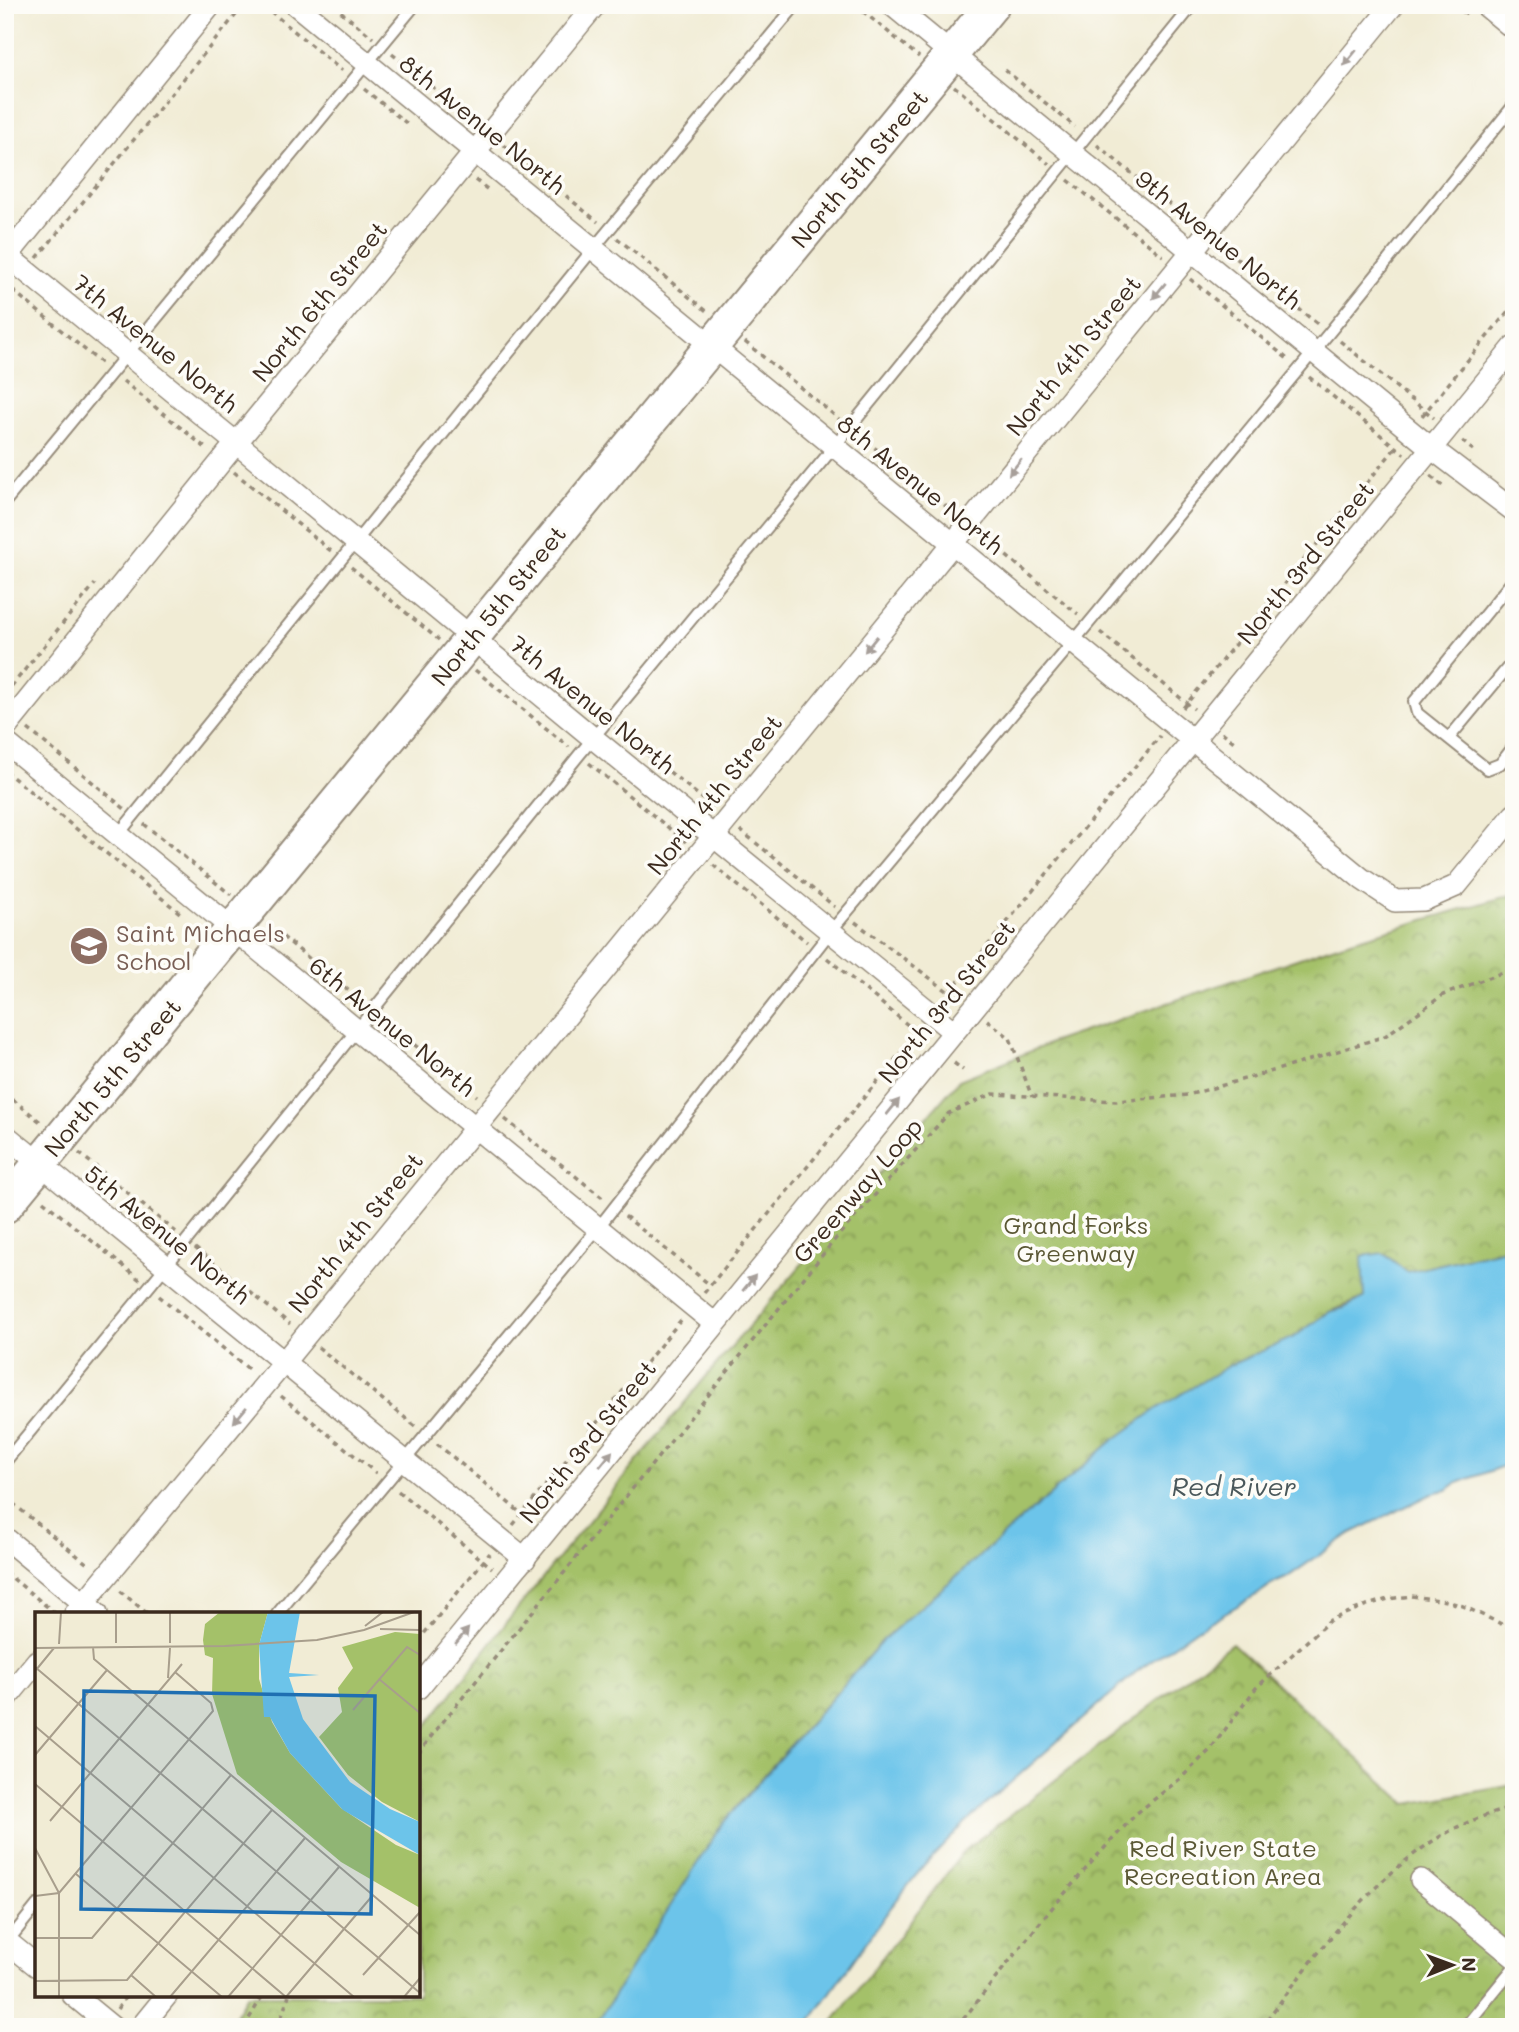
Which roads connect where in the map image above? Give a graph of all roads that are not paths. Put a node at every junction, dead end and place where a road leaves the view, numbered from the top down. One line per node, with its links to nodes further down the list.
1 (211, 5): 19 (street)
2 (296, 5): 13 (street, 8th Avenue North)
3 (415, 5): 13 (lane)
4 (595, 5): 15 (street, North 6th Street)
5 (796, 5): 17 (lane)
6 (892, 5): 12 (street, 9th Avenue North)
7 (992, 5): 12 (main road, North 5th Street)
8 (1193, 5): 16 (lane)
9 (1393, 5): 18 (street, North 4th Street, one-way to 18)
10 (1485, 5): 11 (street)
11 (1514, 29)
12 (945, 63): 16 (street, 9th Avenue North); 20 (main road, North 5th Street)
13 (367, 64): 15 (street, 8th Avenue North); 23 (lane)
14 (1514, 105): 22 (lane)
15 (475, 151): 17 (street, 8th Avenue North); 24 (street, North 6th Street)
16 (1072, 152): 18 (street, 9th Avenue North); 25 (lane)
17 (593, 250): 20 (street, 8th Avenue North); 29 (lane)
18 (1192, 251): 22 (street, 9th Avenue North); 30 (street, North 4th Street, one-way to 30)
19 (6, 257): 23 (street, 7th Avenue North)
20 (719, 337): 25 (street, 8th Avenue North); 33 (main road, North 5th Street)
21 (1514, 348): 26 (street, North 3rd Street)
22 (1314, 351): 26 (street, 9th Avenue North); 32 (lane)
23 (127, 353): 24 (street, 7th Avenue North); 27 (lane)
24 (237, 442): 29 (street, 7th Avenue North); 35 (street, North 6th Street)
25 (834, 447): 30 (street, 8th Avenue North); 40 (lane)
26 (1431, 448): 28 (street, 9th Avenue North); 37 (street, North 3rd Street)
27 (5, 502)
28 (1514, 511)
29 (356, 542): 33 (street, 7th Avenue North); 42 (lane)
30 (953, 544): 32 (street, 8th Avenue North); 43 (street, North 4th Street, one-way to 43)
31 (1514, 579): 36 (lane)
32 (1074, 642): 37 (street, 8th Avenue North); 45 (lane)
33 (464, 646): 40 (street, 7th Avenue North); 44 (main road, North 5th Street)
34 (1514, 660): 36 (lane)
35 (10, 723)
36 (1449, 738): 39 (lane)
37 (1194, 741): 41 (street, 8th Avenue North); 47 (street, North 3rd Street)
38 (5, 742): 42 (street, 6th Avenue North)
39 (1514, 746)
40 (586, 747): 43 (street, 7th Avenue North); 46 (lane)
41 (1514, 815)
42 (118, 835): 44 (street, 6th Avenue North)
43 (714, 836): 45 (street, 7th Avenue North); 48 (street, North 4th Street)
44 (242, 920): 46 (street, 6th Avenue North); 50 (main road, North 5th Street)
45 (831, 931): 47 (street, 7th Avenue North); 52 (lane)
46 (356, 1030): 48 (street, 6th Avenue North); 53 (lane)
47 (954, 1032): 54 (street, North 3rd Street, one-way to 47)
48 (475, 1127): 52 (street, 6th Avenue North); 55 (street, North 4th Street)
49 (5, 1135): 50 (street, 5th Avenue North)
50 (40, 1164): 51 (main road, North 5th Street); 53 (street, 5th Avenue North)
51 (5, 1206)
52 (597, 1228): 54 (street, 6th Avenue North); 56 (lane)
53 (166, 1266): 55 (street, 5th Avenue North); 57 (lane)
54 (715, 1324): 59 (street, North 3rd Street, one-way to 54)
55 (284, 1362): 56 (street, 5th Avenue North); 60 (street, North 4th Street, one-way to 60)
56 (405, 1461): 59 (street, 5th Avenue North); 61 (lane)
57 (5, 1462)
58 (5, 1538): 60 (street)
59 (525, 1559): 63 (street, North 3rd Street, one-way to 59)
60 (85, 1610)
61 (279, 1612)
62 (35, 1663): 64 (street)
63 (420, 1686)
64 (5, 1700)
65 (1421, 1880): 68 (street)
66 (35, 1907): 67 (lane)
67 (6, 1942): 69 (street)
68 (1514, 1957)
69 (35, 1964)
70 (1514, 1967): 75 (lane)
71 (75, 1997): 73 (street)
72 (165, 1997): 74 (street)
73 (112, 2027)
74 (141, 2027)
75 (1465, 2027)

